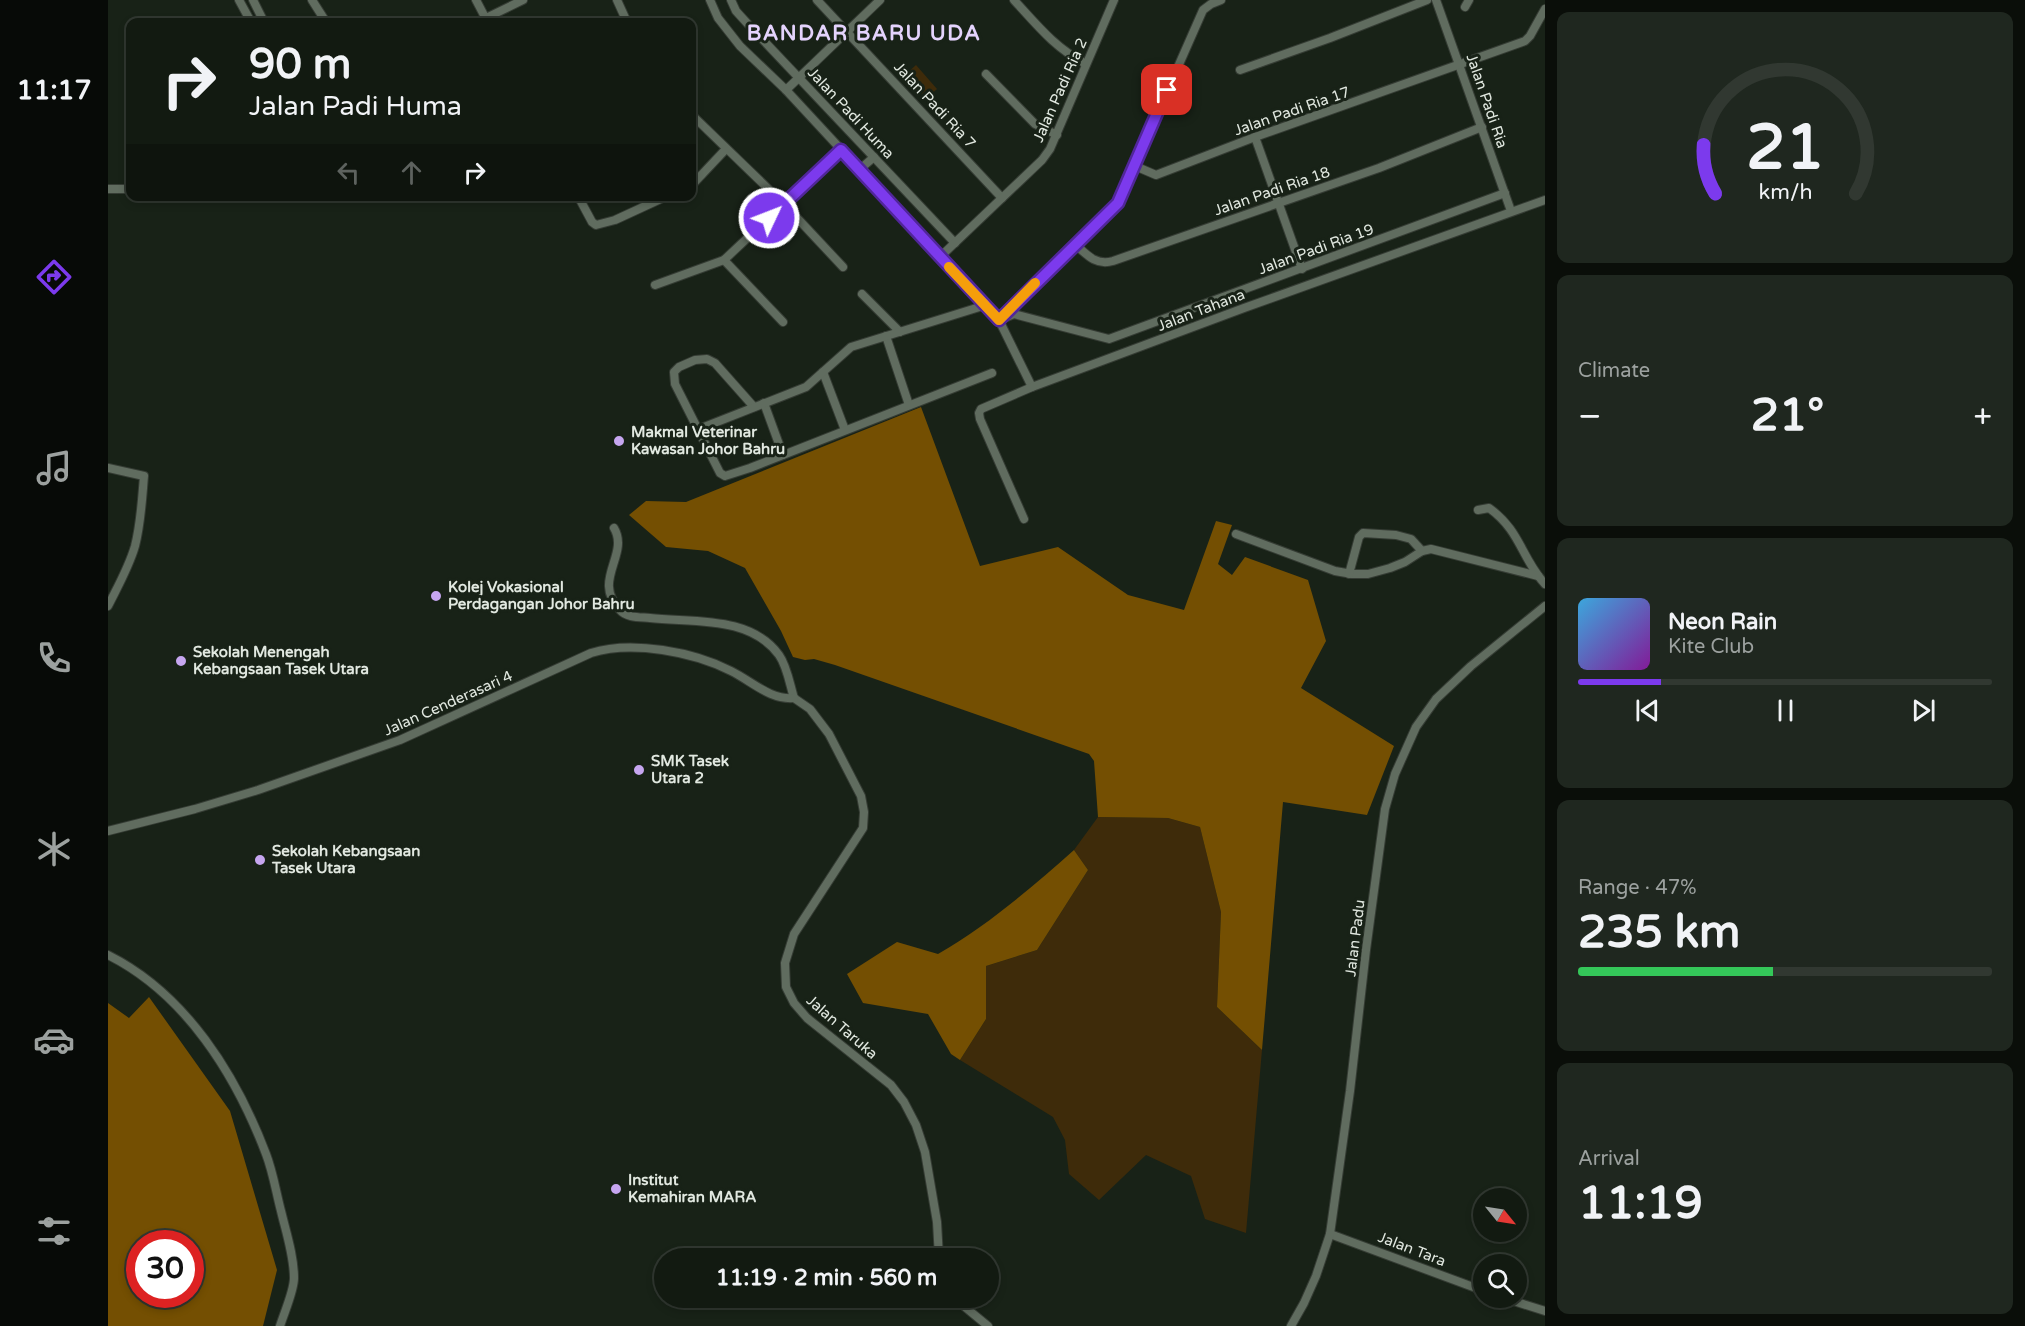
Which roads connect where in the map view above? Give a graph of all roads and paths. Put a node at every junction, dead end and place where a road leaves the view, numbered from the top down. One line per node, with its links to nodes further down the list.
1 (239, 0): 17 (street)
2 (253, 0): 18 (street)
3 (312, 0): 19 (street)
4 (476, 0): 20 (street)
5 (524, 0): 21 (street)
6 (617, 0): 22 (street)
7 (710, 0): 29 (street)
8 (730, 0): 28 (street, Jalan Padi Huma)
9 (817, 0): 23 (street, Jalan Padi Ria 7)
10 (880, 0): 23 (street)
11 (1014, 0): 24 (street)
12 (1114, 0): 24 (street, Jalan Padi Ria 2)
13 (1221, 0): 37 (street)
14 (1427, 0): 26 (street)
15 (1436, 0): 25 (street, Jalan Padi Ria)
16 (1545, 9): 25 (street, Jalan Padi Ria 17)
17 (249, 18)
18 (262, 18)
19 (323, 18)
20 (486, 18)
21 (491, 18)
22 (625, 18)
23 (848, 31): 28 (street); 43 (street, Jalan Padi Ria 7)
24 (1086, 64): 32 (street, Jalan Padi Ria 2)
25 (1460, 64): 31 (street, Jalan Padi Ria); 33 (street, Jalan Padi Ria 17)
26 (1240, 70)
27 (986, 74): 32 (street)
28 (799, 77): 29 (street); 36 (street, Jalan Padi Huma)
29 (786, 90): 35 (street)
30 (696, 119): 34 (street)
31 (1482, 127): 42 (street, Jalan Padi Ria); 47 (street, Jalan Padi Ria 18)
32 (1057, 135): 43 (street, Jalan Padi Ria 2)
33 (1255, 137): 37 (street, Jalan Padi Ria 17); 47 (street)
34 (725, 150): 39 (street); 48 (street)
35 (841, 150): 38 (street); 48 (street)
36 (874, 157): 38 (street); 50 (street, Jalan Padi Huma)
37 (1135, 166): 51 (street)
38 (859, 170): 52 (street)
39 (696, 181)
40 (108, 189): 41 (street)
41 (126, 189)
42 (1505, 193): 49 (street, Jalan Padi Ria); 55 (street, Jalan Padi Ria 19)
43 (1002, 198): 50 (street, Jalan Padi Ria 2)
44 (1545, 200): 49 (street, Jalan Tahana)
45 (581, 201): 46 (street)
46 (656, 201)
47 (1279, 203): 51 (street, Jalan Padi Ria 18); 55 (street)
48 (784, 204): 53 (street); 54 (street)
49 (1511, 211): 65 (street, Jalan Tahana)
50 (955, 243): 52 (street, Jalan Padi Ria 2)
51 (1075, 244): 59 (street)
52 (940, 257): 58 (street)
53 (724, 260): 56 (street); 60 (street)
54 (843, 267)
55 (1302, 269): 59 (street, Jalan Padi Ria 19)
56 (655, 285)
57 (862, 294): 61 (street)
58 (986, 305): 59 (street); 61 (street)
59 (999, 320): 65 (street)
60 (783, 322)
61 (900, 332): 62 (street)
62 (886, 336): 63 (street); 67 (street)
63 (823, 372): 66 (street); 70 (street)
64 (992, 373): 67 (street)
65 (1032, 387): 74 (street, Jalan Tahana)
66 (764, 403): 68 (street); 71 (street)
67 (909, 405): 70 (street)
68 (754, 407): 69 (street); 69 (street)
69 (699, 429): 71 (street)
70 (845, 430): 71 (street)
71 (783, 455)
72 (108, 468): 81 (street)
73 (1478, 510): 79 (street)
74 (1024, 519)
75 (614, 528): 83 (street)
76 (1236, 534): 78 (street)
77 (1422, 551): 78 (street); 78 (street); 79 (street)
78 (1349, 574)
79 (1538, 576): 80 (street)
80 (1545, 584)
81 (108, 606)
82 (1545, 606): 86 (street, Jalan Padu)
83 (794, 698): 84 (street, Jalan Cenderasari 4); 87 (street, Jalan Taruka)
84 (108, 831)
85 (108, 955): 92 (street)
86 (1330, 1234): 88 (street, Jalan Tara); 94 (street, Jalan Padu)
87 (938, 1248)
88 (1473, 1287)
89 (1527, 1305): 91 (street)
90 (966, 1308): 93 (street)
91 (1545, 1311)
92 (280, 1326)
93 (988, 1326)
94 (1291, 1326)

